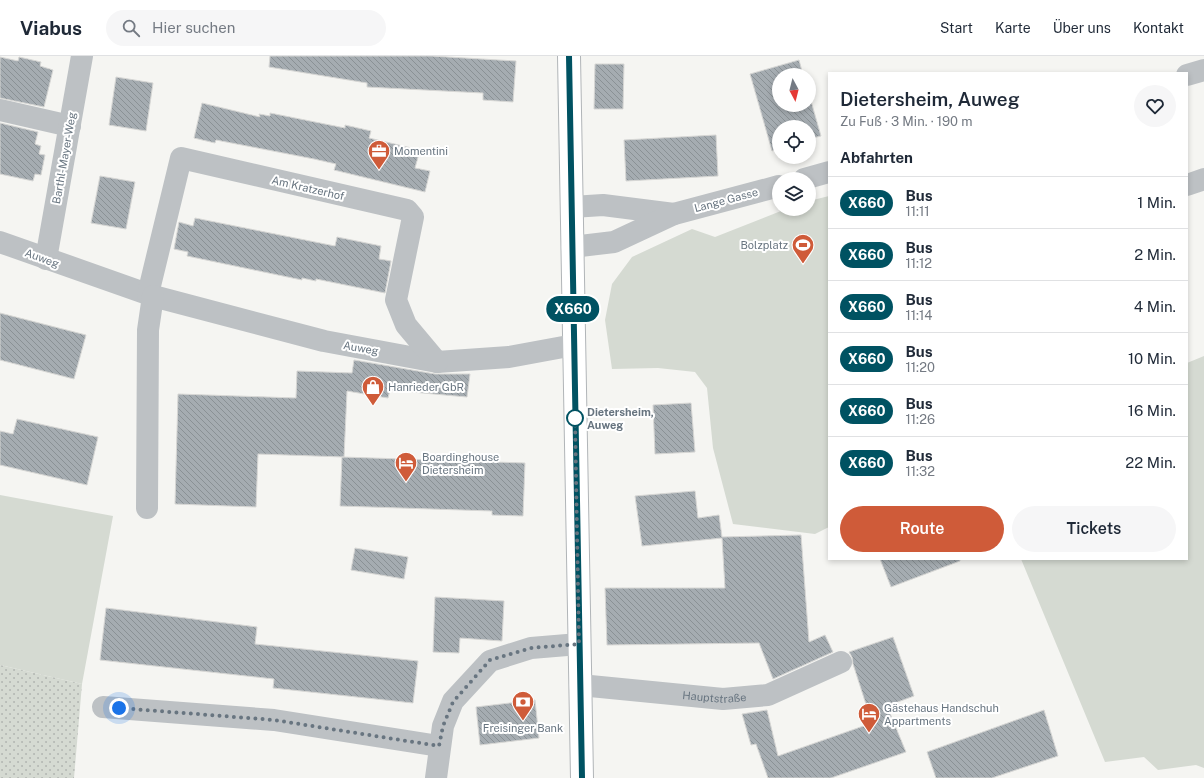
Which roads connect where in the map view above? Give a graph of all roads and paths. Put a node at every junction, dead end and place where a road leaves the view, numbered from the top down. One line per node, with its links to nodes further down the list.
1 (82, 56): 6 (street, Barthl-Mayer-Weg)
2 (569, 56): 12 (main road)
3 (1204, 70): 4 (street)
4 (1188, 75)
5 (0, 110): 6 (street)
6 (70, 126): 16 (street, Barthl-Mayer-Weg)
7 (828, 172): 8 (street)
8 (816, 176)
9 (1204, 179): 10 (street)
10 (1188, 185)
11 (772, 188): 13 (street, Lange Gasse)
12 (572, 207): 13 (street, Lange Gasse); 15 (main road)
13 (674, 214): 15 (street, Lange Gasse)
14 (0, 242): 16 (street, Auweg)
15 (572, 247): 18 (main road)
16 (46, 259): 17 (street, Auweg)
17 (150, 295): 19 (street, Auweg); 19 (street, Am Kratzerhof); 20 (street)
18 (574, 345): 19 (street, Auweg); 21 (main road)
19 (437, 362)
20 (147, 508)
21 (579, 644): 23 (main road); 25 (street)
22 (841, 662): 23 (street, Hauptstraße)
23 (580, 685): 27 (main road)
24 (103, 707): 25 (street)
25 (439, 746): 26 (street)
26 (436, 778)
27 (582, 778)

